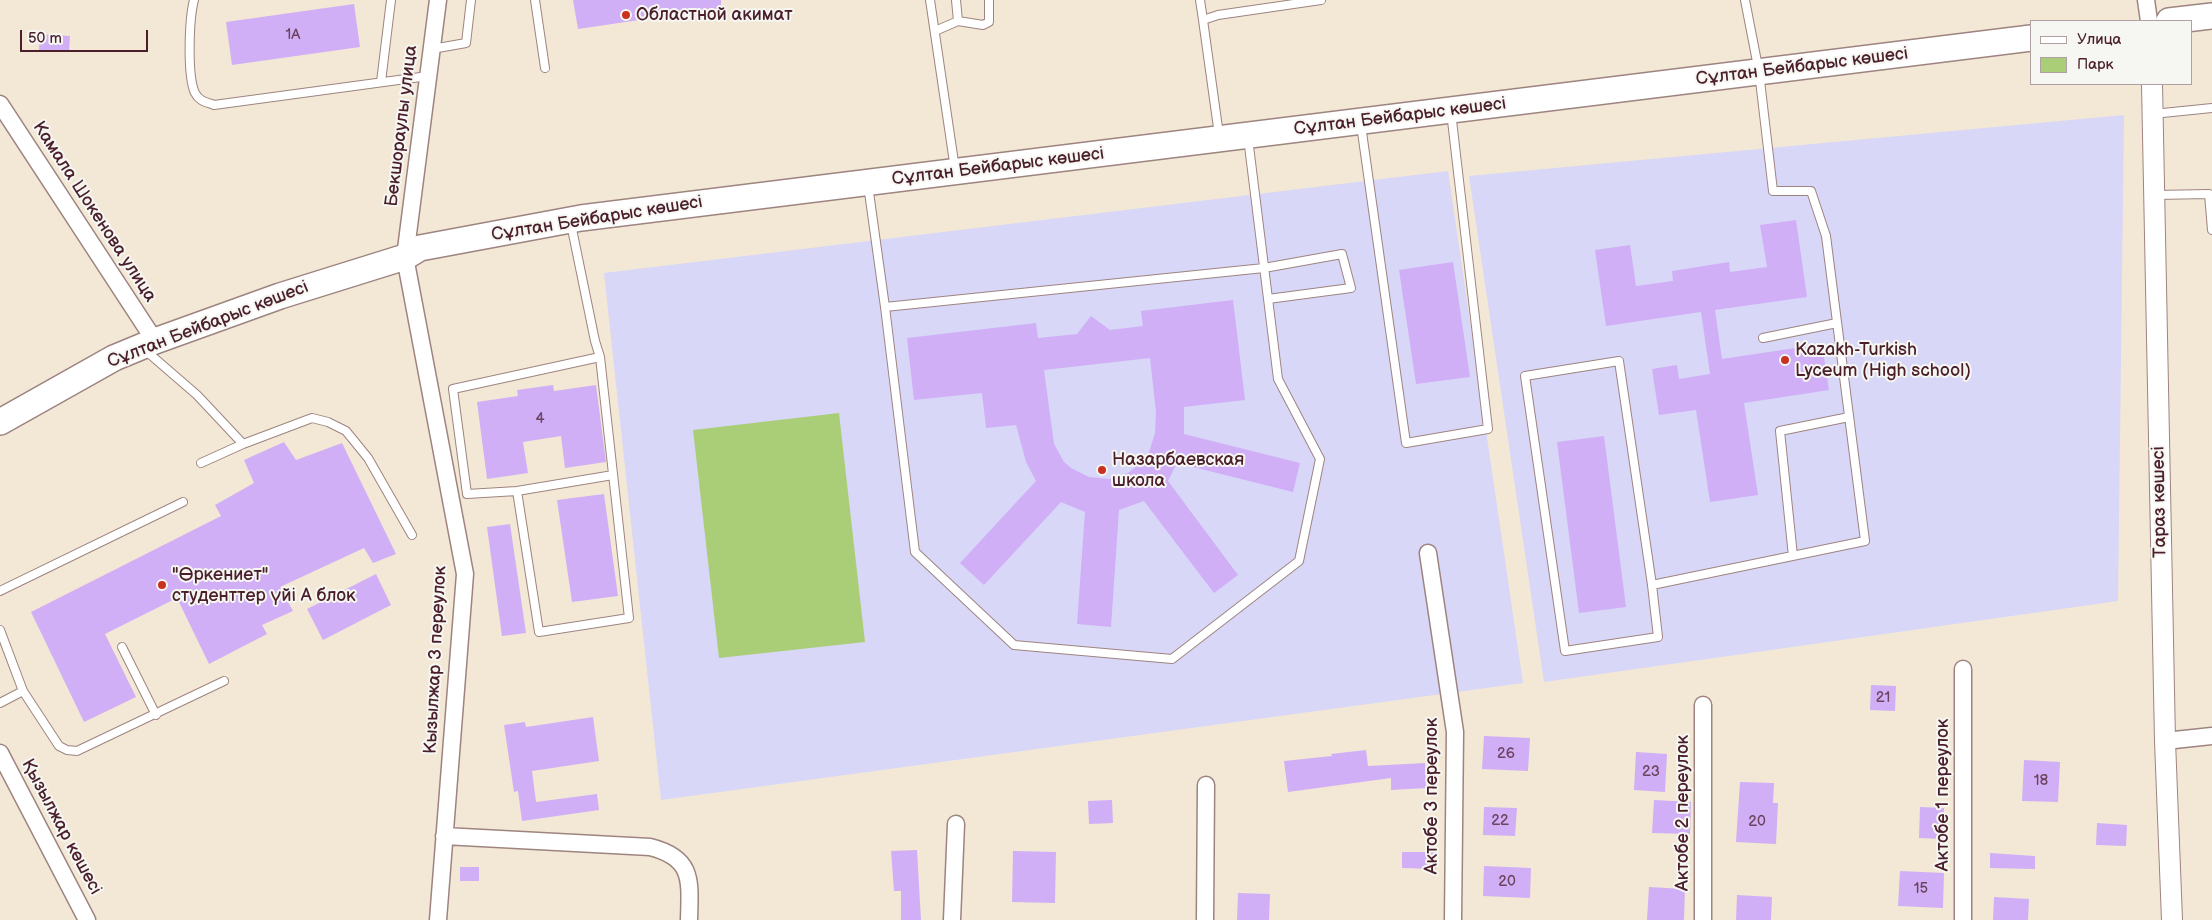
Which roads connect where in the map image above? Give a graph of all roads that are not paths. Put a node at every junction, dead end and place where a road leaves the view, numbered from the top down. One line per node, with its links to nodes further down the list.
1 (194, 0): 24 (lane)
2 (391, 0): 24 (lane)
3 (438, 0): 20 (street, Бекшораулы улица)
4 (471, 0): 20 (lane)
5 (535, 0): 21 (lane)
6 (930, 0): 18 (lane)
7 (956, 0): 17 (lane)
8 (989, 0): 17 (lane)
9 (1200, 0): 14 (lane)
10 (1321, 0): 14 (lane)
11 (1745, 0): 22 (lane)
12 (2146, 0): 15 (street)
13 (2212, 16): 16 (main road)
14 (1204, 20): 32 (lane)
15 (2149, 20)
16 (2178, 20)
17 (958, 21): 18 (lane)
18 (935, 31): 33 (lane)
19 (2030, 38): 22 (main road, Сұлтан Бейбарыс көшесі)
20 (432, 49): 23 (street, Бекшораулы улица)
21 (545, 68)
22 (1759, 72): 28 (main road, Сұлтан Бейбарыс көшесі); 42 (lane)
23 (428, 76): 24 (lane); 38 (street, Бекшораулы улица)
24 (381, 82)
25 (2152, 85): 29 (street, Тараз көшесі)
26 (0, 104): 44 (street, Камала Шокенова улица)
27 (2212, 108): 29 (lane)
28 (1451, 110): 30 (main road, Сұлтан Бейбарыс көшесі); 30 (lane)
29 (2153, 114): 35 (street, Тараз көшесі)
30 (1360, 122): 31 (main road, Сұлтан Бейбарыс көшесі)
31 (1247, 136): 32 (main road, Сұлтан Бейбарыс көшесі); 39 (lane)
32 (1220, 139): 33 (main road, Сұлтан Бейбарыс көшесі)
33 (956, 173): 34 (main road, Сұлтан Бейбарыс көшесі)
34 (868, 183): 36 (main road, Сұлтан Бейбарыс көшесі); 41 (lane)
35 (2154, 195): 37 (lane); 67 (street, Тараз көшесі)
36 (570, 220): 38 (main road, Сұлтан Бейбарыс көшесі); 45 (lane)
37 (2212, 230)
38 (405, 258): 44 (main road, Сұлтан Бейбарыс көшесі); 71 (street, Кызылжар 3 переулок)
39 (1264, 268): 40 (lane); 40 (lane); 41 (lane)
40 (1268, 299): 41 (lane)
41 (885, 307)
42 (1837, 323): 43 (lane); 46 (lane)
43 (1763, 338)
44 (148, 344): 47 (main road, Сұлтан Бейбарыс көшесі); 48 (lane)
45 (600, 357): 50 (lane); 51 (lane)
46 (1849, 417): 55 (lane); 55 (lane)
47 (0, 422)
48 (243, 444): 49 (lane); 53 (lane)
49 (201, 463)
50 (613, 475): 51 (lane); 51 (lane)
51 (517, 491)
52 (183, 502): 57 (lane)
53 (412, 535)
54 (1428, 553): 77 (street, Актобе 3 переулок)
55 (1793, 556): 56 (lane)
56 (1652, 585): 56 (lane)
57 (0, 591)
58 (0, 630): 62 (lane)
59 (122, 647): 65 (lane)
60 (1963, 669): 79 (street, Актобе 1 переулок)
61 (224, 681): 65 (lane)
62 (23, 691): 63 (lane); 65 (lane)
63 (0, 702)
64 (1703, 706): 78 (street, Актобе 2 переулок)
65 (156, 715)
66 (2212, 736): 67 (street)
67 (2165, 741): 80 (street, Тараз көшесі)
68 (0, 753): 72 (street, Қызылжар көшесі)
69 (1206, 785): 76 (street)
70 (956, 824): 75 (street)
71 (444, 836): 73 (street, Кызылжар 3 переулок); 74 (street)
72 (87, 920)
73 (438, 920)
74 (689, 920)
75 (952, 920)
76 (1205, 920)
77 (1453, 920)
78 (1703, 920)
79 (1963, 920)
80 (2172, 920)

